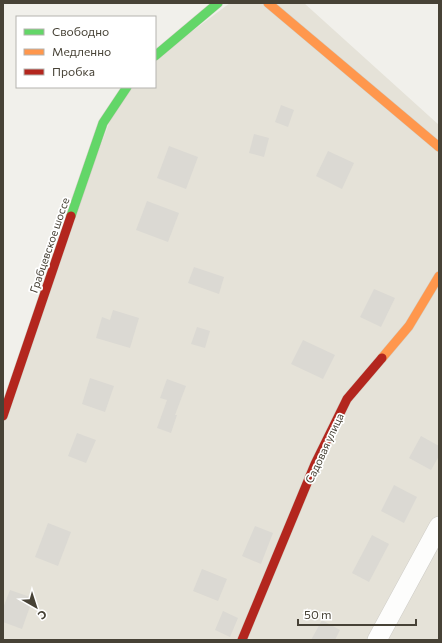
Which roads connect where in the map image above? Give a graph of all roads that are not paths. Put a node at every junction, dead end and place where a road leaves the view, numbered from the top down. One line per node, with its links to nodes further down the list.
1 (218, 3): 3 (street)
2 (268, 3): 5 (street)
3 (156, 55)
4 (126, 88): 7 (street, Грабцевское шоссе)
5 (439, 147)
6 (439, 276): 9 (street, Садовая улица)
7 (3, 416)
8 (439, 526): 10 (street)
9 (242, 640)
10 (377, 640)

